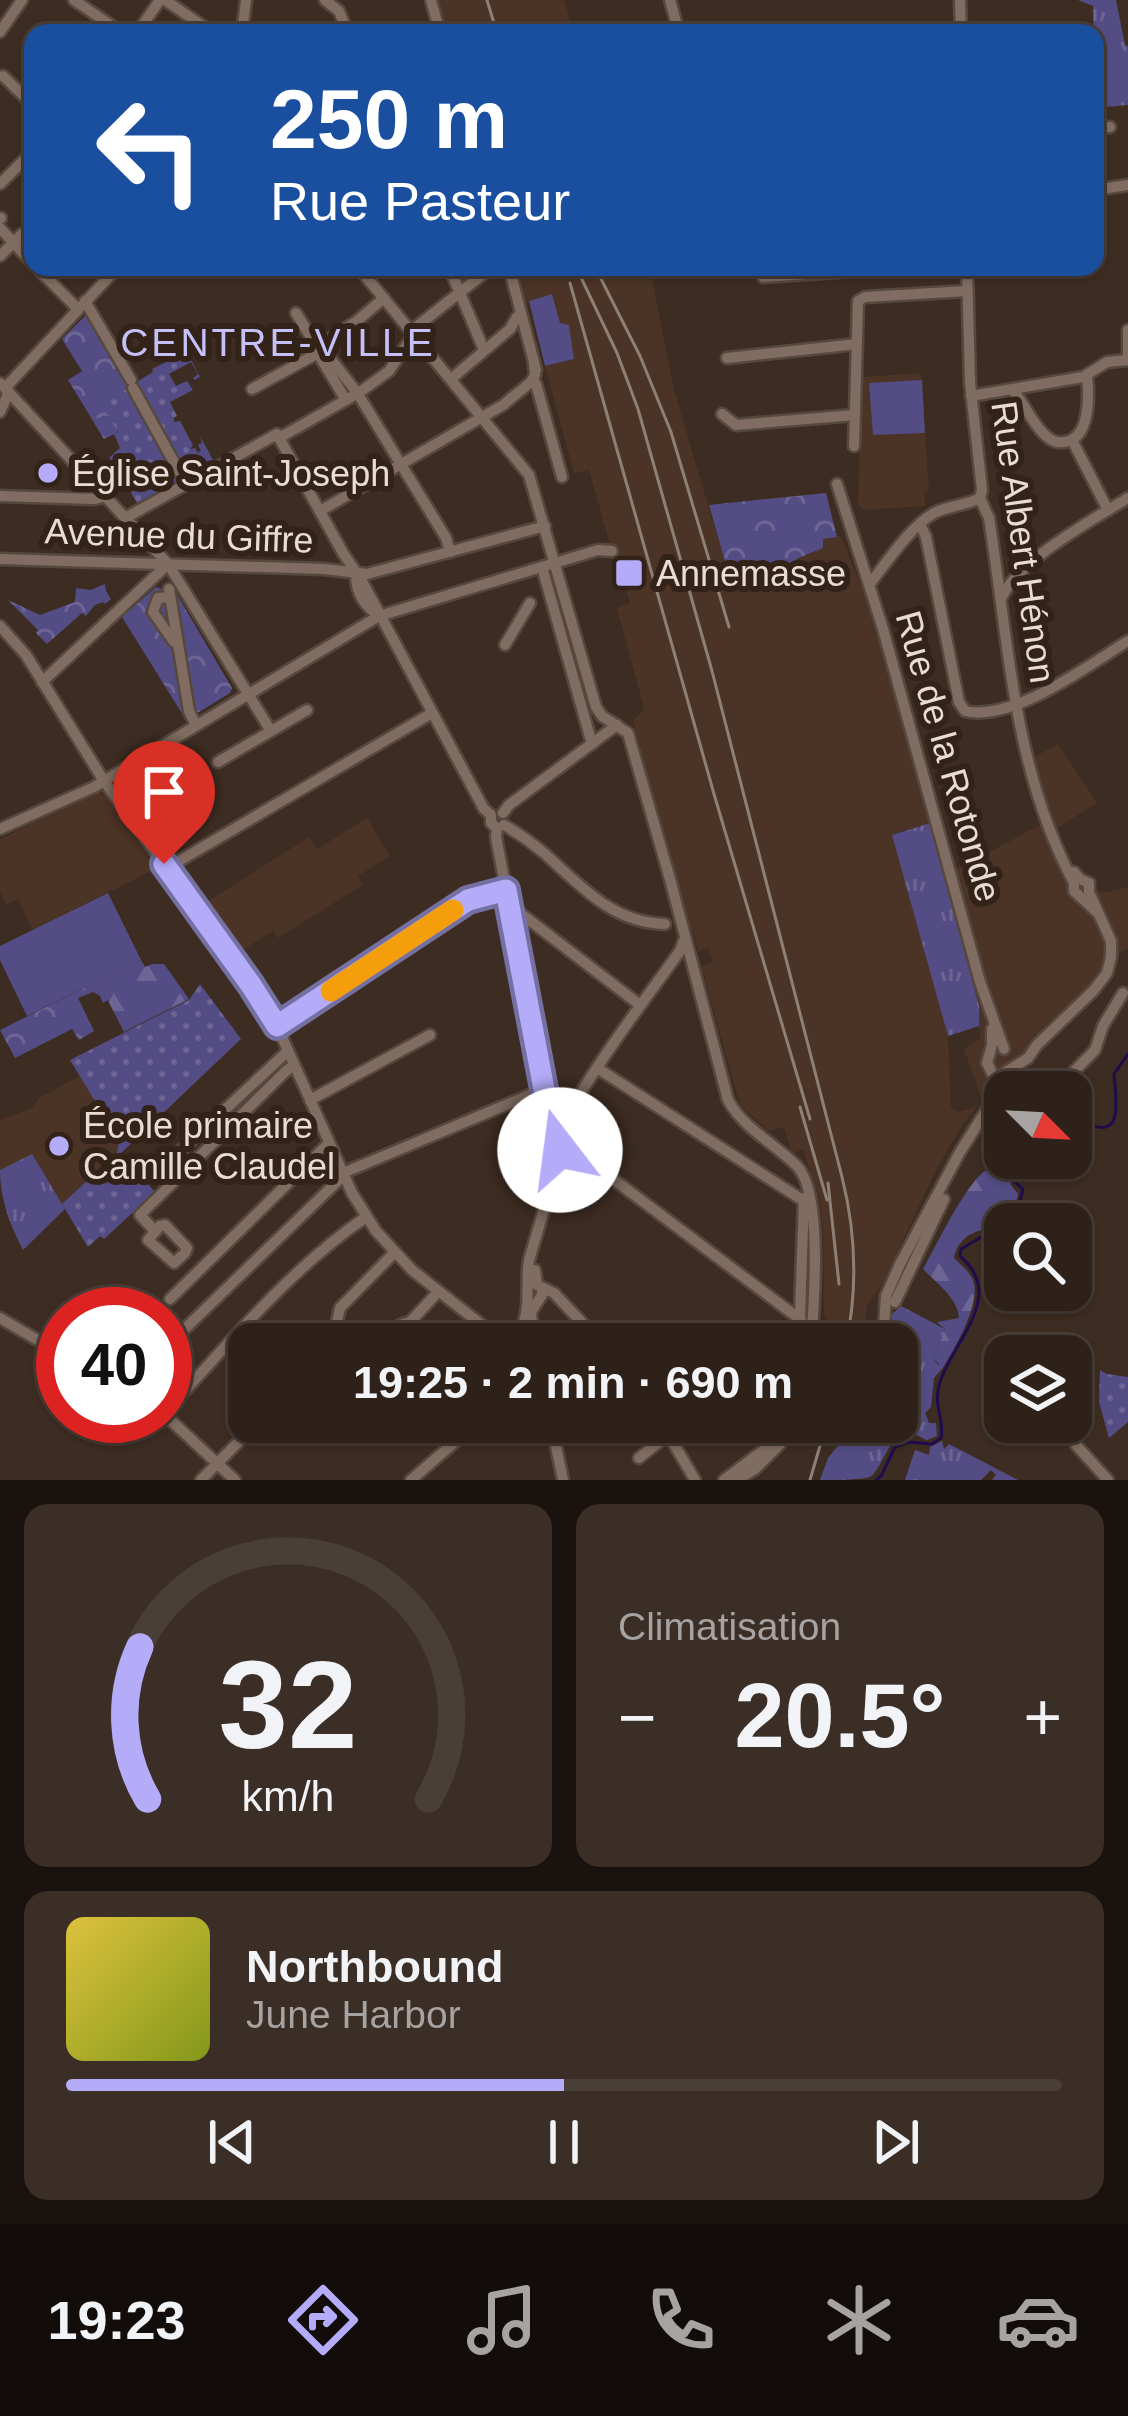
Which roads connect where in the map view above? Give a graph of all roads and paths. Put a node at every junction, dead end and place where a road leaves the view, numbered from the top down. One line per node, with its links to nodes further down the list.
1 (22, 0): 9 (street)
2 (74, 0): 5 (street)
3 (162, 0): 6 (street); 7 (street)
4 (325, 0): 8 (street)
5 (83, 23)
6 (144, 24)
7 (189, 24)
8 (344, 24)
9 (0, 32)
10 (1104, 127): 11 (street)
11 (1110, 127)
12 (0, 222): 13 (street)
13 (11, 245)
14 (52, 276): 27 (street)
15 (109, 276): 27 (street)
16 (366, 276): 26 (street)
17 (453, 276): 25 (street)
18 (480, 276): 25 (street)
19 (509, 276): 31 (street)
20 (509, 276): 31 (street)
21 (778, 276): 23 (street)
22 (967, 276): 24 (street, Rue Albert Hénon)
23 (763, 277)
24 (967, 290): 32 (street); 43 (street, Rue Albert Hénon)
25 (460, 292): 30 (street); 34 (street)
26 (384, 298): 30 (street); 33 (street)
27 (82, 305): 39 (street); 53 (street)
28 (296, 313): 33 (street)
29 (1128, 330): 36 (street)
30 (412, 332): 37 (street); 42 (street)
31 (522, 337): 34 (street); 38 (street)
32 (856, 344): 35 (street); 46 (street)
33 (318, 348): 40 (street); 42 (street)
34 (484, 350): 37 (street)
35 (727, 358)
36 (1087, 375): 41 (street); 49 (street)
37 (451, 379): 47 (street)
38 (531, 386): 47 (street); 52 (street)
39 (4, 387): 44 (street); 55 (street)
40 (252, 389)
41 (1012, 389): 43 (street); 49 (street)
42 (355, 396): 48 (street); 51 (street)
43 (971, 396): 57 (street, Rue Albert Hénon)
44 (0, 412)
45 (722, 415): 46 (street)
46 (855, 415): 50 (street)
47 (482, 416): 51 (street); 63 (street)
48 (278, 436): 53 (street); 59 (street)
49 (1072, 440): 58 (street)
50 (854, 446)
51 (400, 465): 59 (street); 65 (street)
52 (562, 477)
53 (186, 484): 61 (street)
54 (0, 496): 55 (street)
55 (105, 496): 61 (street)
56 (1128, 497): 58 (street)
57 (980, 498): 62 (street, Rue de la Rotonde); 71 (street, Rue Albert Hénon)
58 (1108, 510): 71 (street)
59 (320, 511): 70 (street)
60 (847, 512): 72 (street)
61 (125, 518): 67 (street)
62 (920, 524): 72 (street, Rue de la Rotonde); 81 (street)
63 (545, 526): 65 (street, Avenue du Giffre); 68 (street)
64 (612, 551): 68 (street)
65 (450, 552): 70 (street, Avenue du Giffre)
66 (0, 559): 67 (street, Avenue du Giffre)
67 (167, 563): 70 (street, Avenue du Giffre); 79 (street); 80 (street)
68 (556, 563): 69 (street); 85 (street)
69 (542, 567): 74 (street); 87 (street)
70 (356, 575): 74 (street)
71 (1004, 580): 81 (street, Rue Albert Hénon)
72 (869, 585): 102 (street, Rue de la Rotonde)
73 (530, 603): 77 (street)
74 (379, 616): 80 (street); 83 (street)
75 (0, 626): 79 (street)
76 (1128, 641): 81 (street)
77 (505, 645)
78 (179, 650): 78 (street); 84 (street)
79 (42, 682): 89 (street)
80 (248, 694): 84 (street); 86 (street)
81 (1017, 705): 99 (street, Rue Albert Hénon)
82 (307, 710): 86 (street)
83 (431, 713): 90 (street); 92 (street)
84 (196, 725): 89 (street)
85 (617, 725): 87 (street); 96 (street)
86 (272, 730): 88 (street)
87 (594, 742): 90 (street)
88 (218, 762)
89 (104, 781): 91 (street); 92 (street)
90 (499, 820): 93 (street); 95 (street)
91 (0, 829)
92 (166, 868): 103 (street)
93 (506, 890): 94 (street); 103 (street)
94 (510, 912): 101 (street); 111 (street)
95 (665, 925)
96 (684, 935): 97 (street); 98 (street)
97 (674, 960): 98 (street); 101 (street)
98 (693, 971): 116 (street)
99 (1103, 978): 100 (street); 108 (street)
100 (1123, 993): 110 (street)
101 (640, 1005): 109 (street)
102 (990, 1013): 106 (street, Rue de la Rotonde); 108 (street, Rue de la Rotonde)
103 (277, 1026): 105 (street)
104 (430, 1035): 112 (street)
105 (288, 1051): 107 (street); 115 (street)
106 (990, 1053): 108 (street); 108 (street)
107 (294, 1065): 112 (street); 121 (street)
108 (1004, 1065): 142 (street)
109 (597, 1068): 113 (street); 119 (street)
110 (1074, 1071)
111 (544, 1089): 113 (street); 117 (street)
112 (310, 1100): 114 (street)
113 (560, 1137): 126 (street); 131 (street)
114 (329, 1143): 117 (street); 124 (street)
115 (175, 1156)
116 (801, 1171): 119 (street); 129 (street)
117 (343, 1174): 120 (street); 132 (street)
118 (944, 1199): 128 (street)
119 (804, 1201): 131 (street)
120 (366, 1217): 122 (street); 146 (street)
121 (154, 1231): 123 (street); 123 (street)
122 (394, 1253): 127 (street); 133 (street)
123 (182, 1257): 124 (street)
124 (196, 1273): 125 (street)
125 (182, 1287)
126 (537, 1288): 136 (street); 137 (street); 138 (street)
127 (438, 1292): 134 (street); 135 (street)
128 (895, 1302)
129 (814, 1313): 140 (street); 141 (street)
130 (0, 1318): 144 (street)
131 (801, 1320): 139 (street)
132 (192, 1321)
133 (337, 1323)
134 (407, 1323)
135 (476, 1323)
136 (524, 1323)
137 (532, 1323)
138 (582, 1323)
139 (801, 1323)
140 (813, 1323)
141 (816, 1323)
142 (884, 1323)
143 (0, 1329): 144 (street)
144 (21, 1332): 145 (street)
145 (36, 1340)
146 (192, 1385)
147 (192, 1439): 157 (street)
148 (238, 1443): 157 (street)
149 (454, 1443): 161 (street)
150 (555, 1443): 162 (street)
151 (657, 1443): 156 (street)
152 (674, 1443): 163 (street)
153 (773, 1443): 158 (street)
154 (780, 1443): 158 (street)
155 (1076, 1445): 166 (street)
156 (639, 1457)
157 (218, 1463): 159 (street); 160 (street)
158 (752, 1463): 164 (street); 165 (street)
159 (201, 1480)
160 (235, 1480)
161 (411, 1480)
162 (563, 1480)
163 (695, 1480)
164 (724, 1480)
165 (737, 1480)
166 (1108, 1480)

